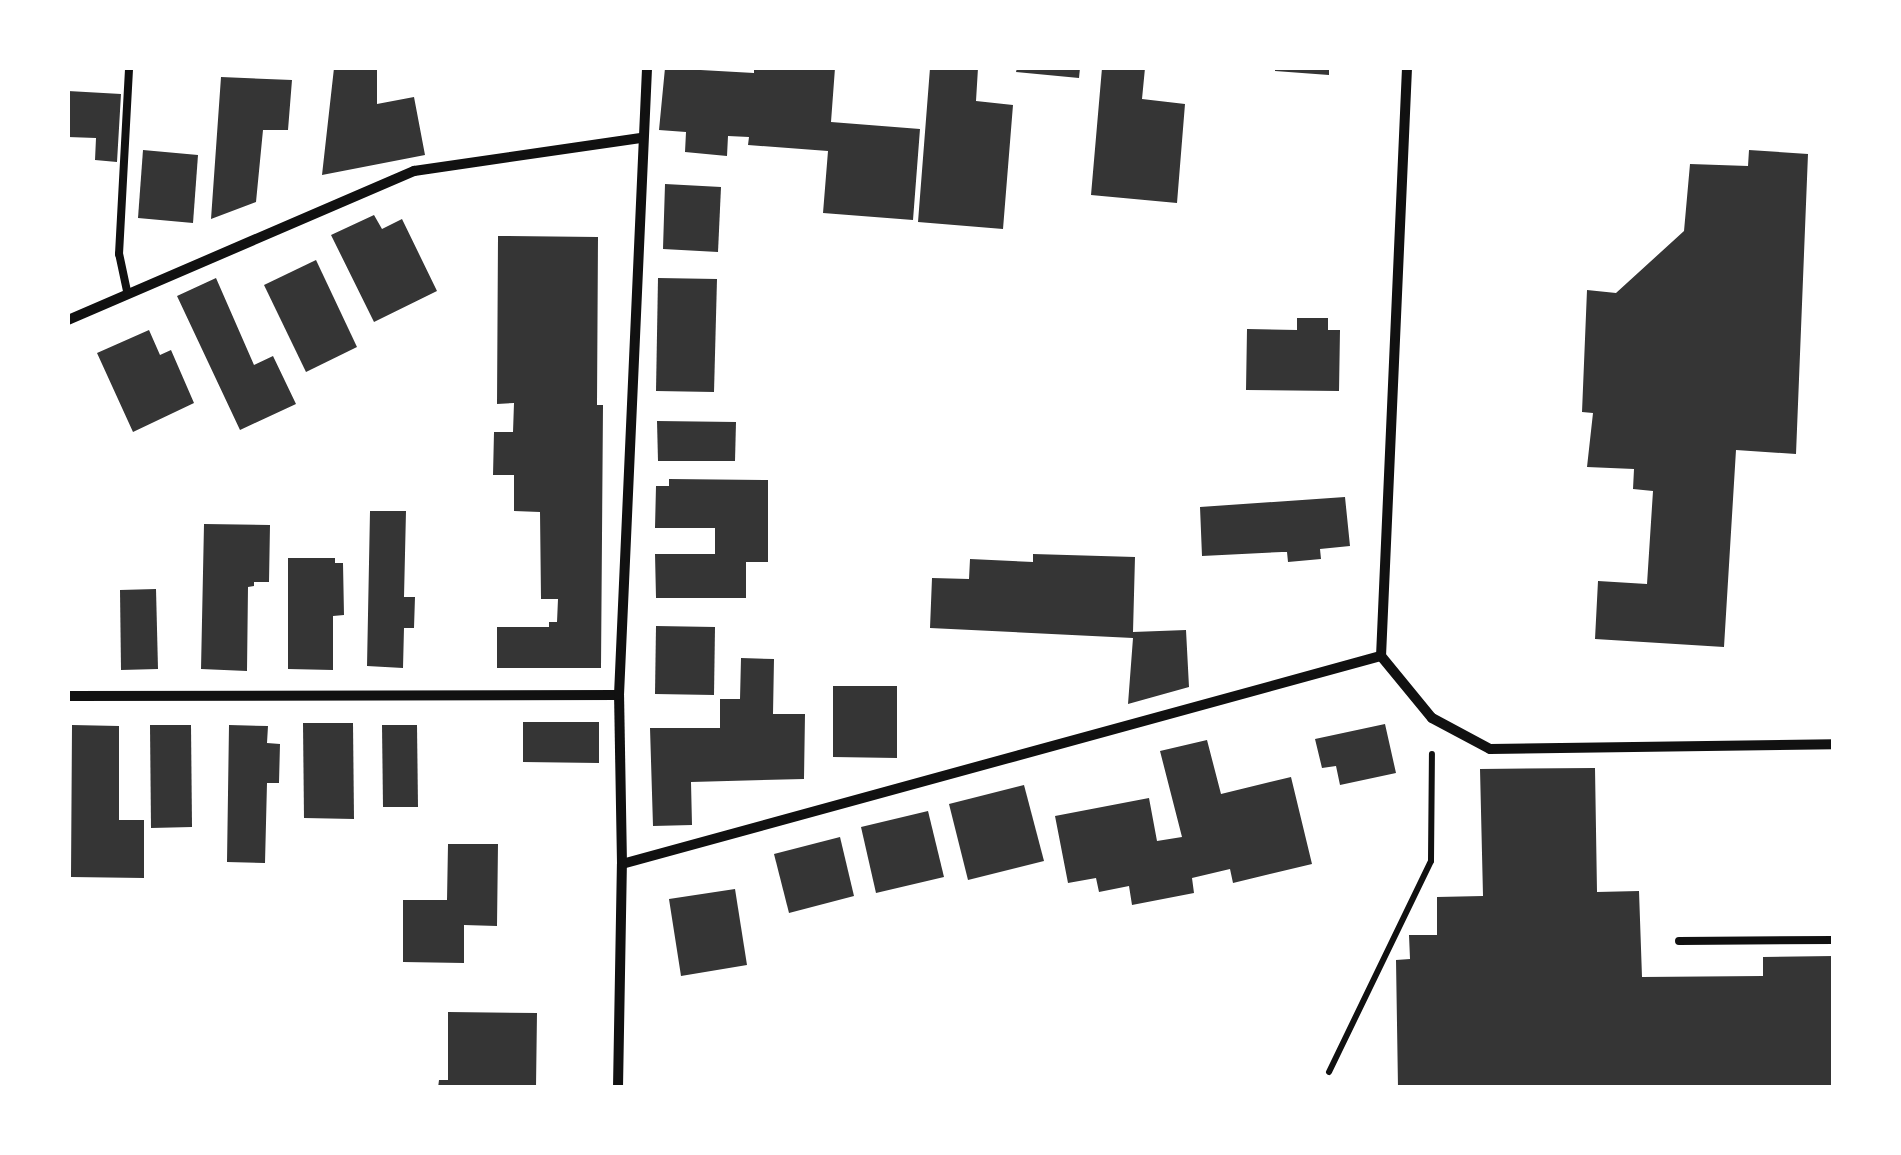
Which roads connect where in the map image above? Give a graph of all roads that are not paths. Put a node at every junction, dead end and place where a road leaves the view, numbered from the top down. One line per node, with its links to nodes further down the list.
1 (129, 68): 5 (lane)
2 (647, 68): 4 (street)
3 (1407, 68): 7 (street)
4 (641, 138): 5 (street); 8 (street)
5 (128, 290): 6 (street)
6 (68, 320)
7 (1381, 656): 10 (street); 11 (street)
8 (619, 695): 9 (street); 11 (street)
9 (68, 696)
10 (1834, 744)
11 (622, 864): 14 (street)
12 (1834, 940): 13 (lane)
13 (1679, 941)
14 (618, 1088)

